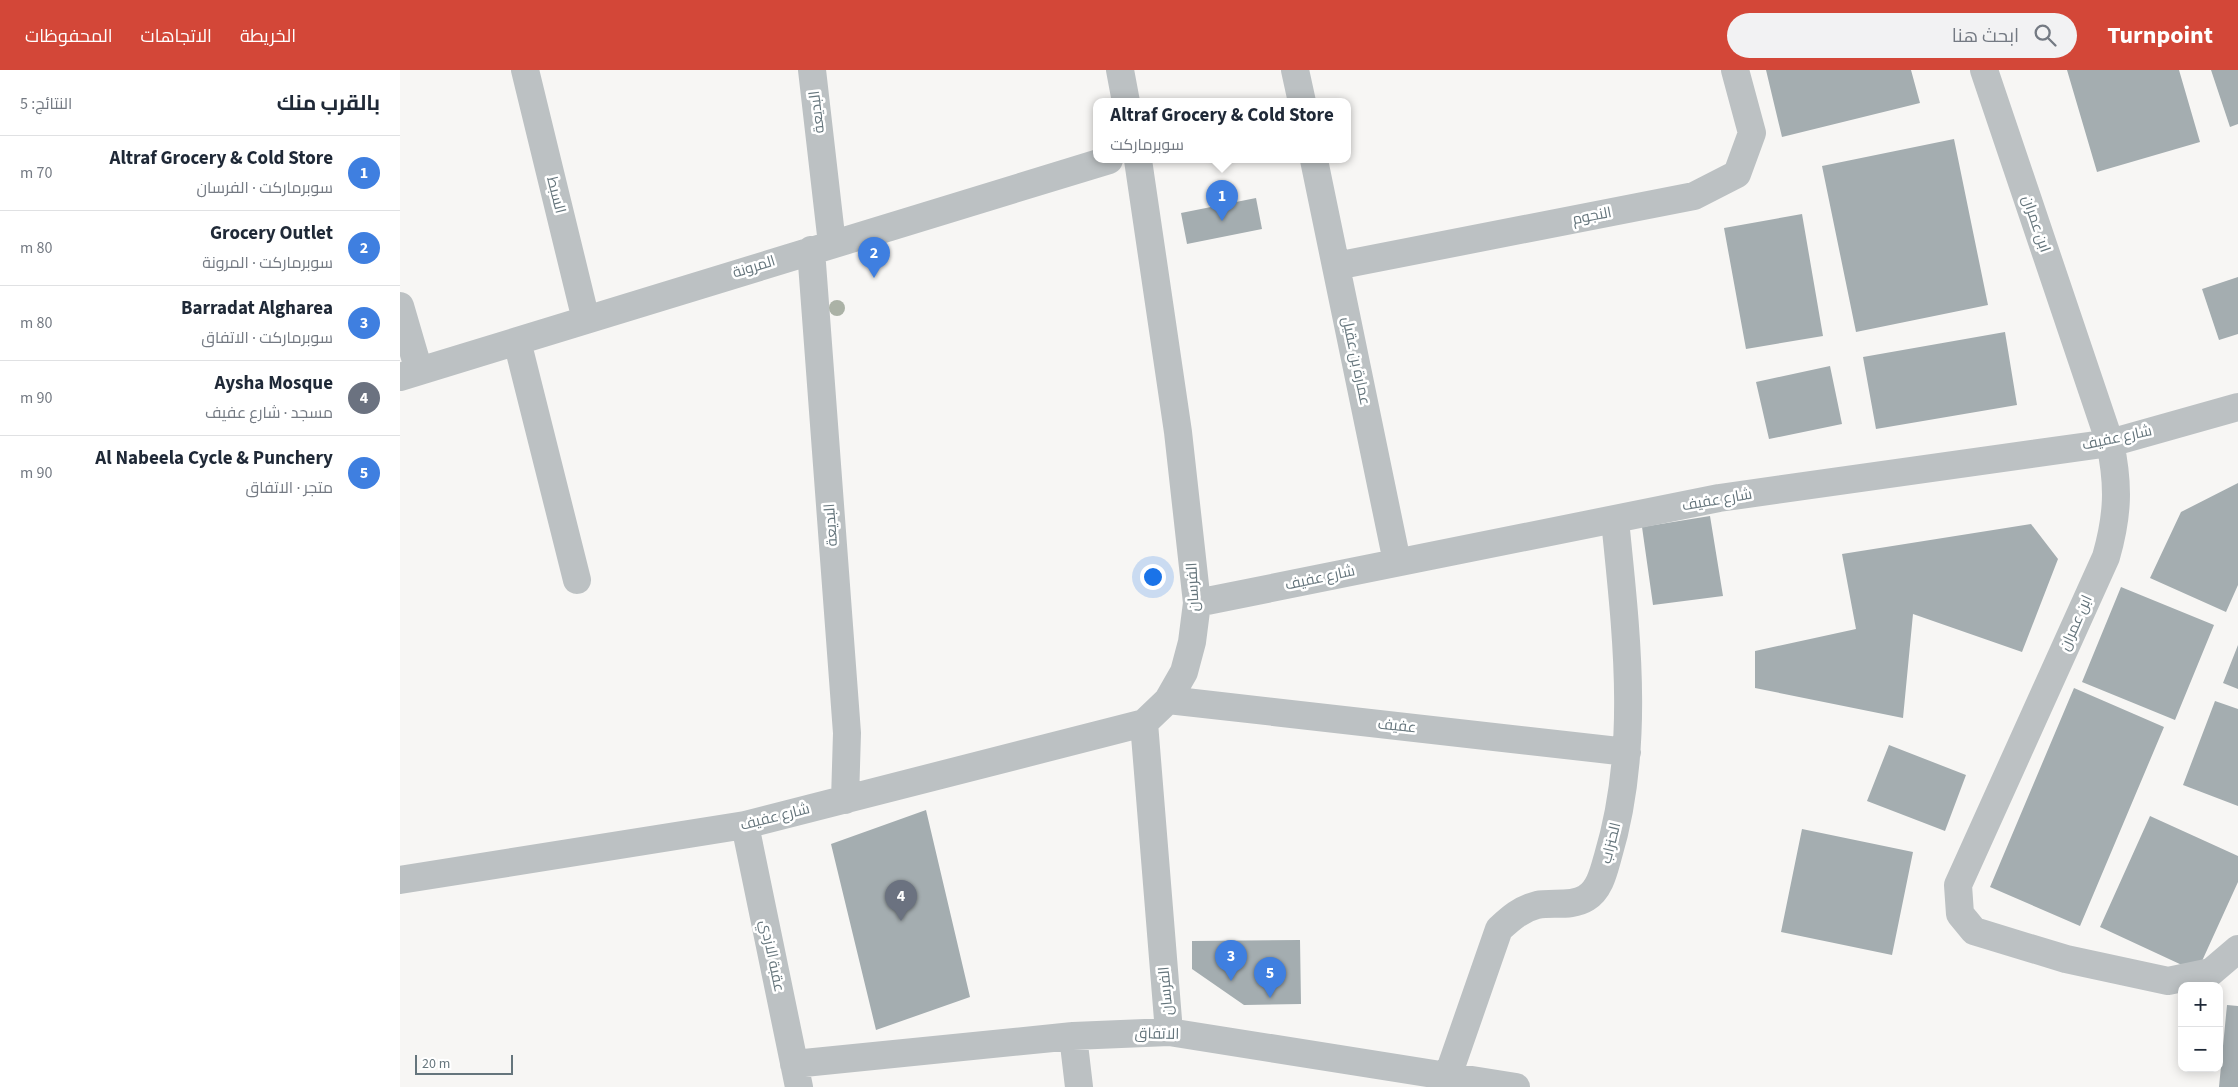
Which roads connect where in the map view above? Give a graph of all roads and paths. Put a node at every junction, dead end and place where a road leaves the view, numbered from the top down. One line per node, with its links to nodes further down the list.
1 (525, 70): 15 (street, السبط)
2 (812, 70): 12 (street, البديعة)
3 (1120, 70): 7 (street)
4 (1295, 70): 8 (street)
5 (1735, 70): 13 (street, النجوم)
6 (1984, 70): 19 (street, ابن عمران)
7 (1125, 98)
8 (1301, 98)
9 (1099, 163): 12 (street, المرونة)
10 (1138, 163): 23 (street, الفرسان)
11 (1315, 163): 13 (street, عمارة بن عقيل)
12 (821, 247): 15 (street, المرونة); 27 (street, البديعة)
13 (1336, 266): 21 (street, عمارة بن عقيل)
14 (400, 306): 17 (street)
15 (586, 320): 16 (street, المرونة)
16 (516, 341): 17 (street, المرونة); 22 (street)
17 (410, 374)
18 (2238, 407): 19 (street, شارع عفيف)
19 (2110, 443): 20 (street, شارع عفيف); 30 (street, ابن عمران)
20 (1615, 520): 21 (street, شارع عفيف); 26 (street, الحنزاب)
21 (1397, 562): 23 (street, شارع عفيف)
22 (577, 580)
23 (1197, 603): 24 (street, الفرسان)
24 (1168, 700): 25 (street, الفرسان); 26 (street, عفيف)
25 (1144, 723): 27 (street, شارع عفيف); 31 (street, الفرسان)
26 (1627, 752): 34 (street, الحنزاب)
27 (845, 800): 28 (street, شارع عفيف)
28 (745, 825): 29 (street, شارع عفيف); 33 (street, عقبة الازدي)
29 (400, 880)
30 (2238, 949)
31 (1169, 1032): 32 (street, الاتفاق); 34 (street, الاتفاق)
32 (1074, 1036): 33 (street, الاتفاق); 35 (street)
33 (797, 1076)
34 (1446, 1082): 36 (street, الاتفاق)
35 (1079, 1087)
36 (1516, 1087)

